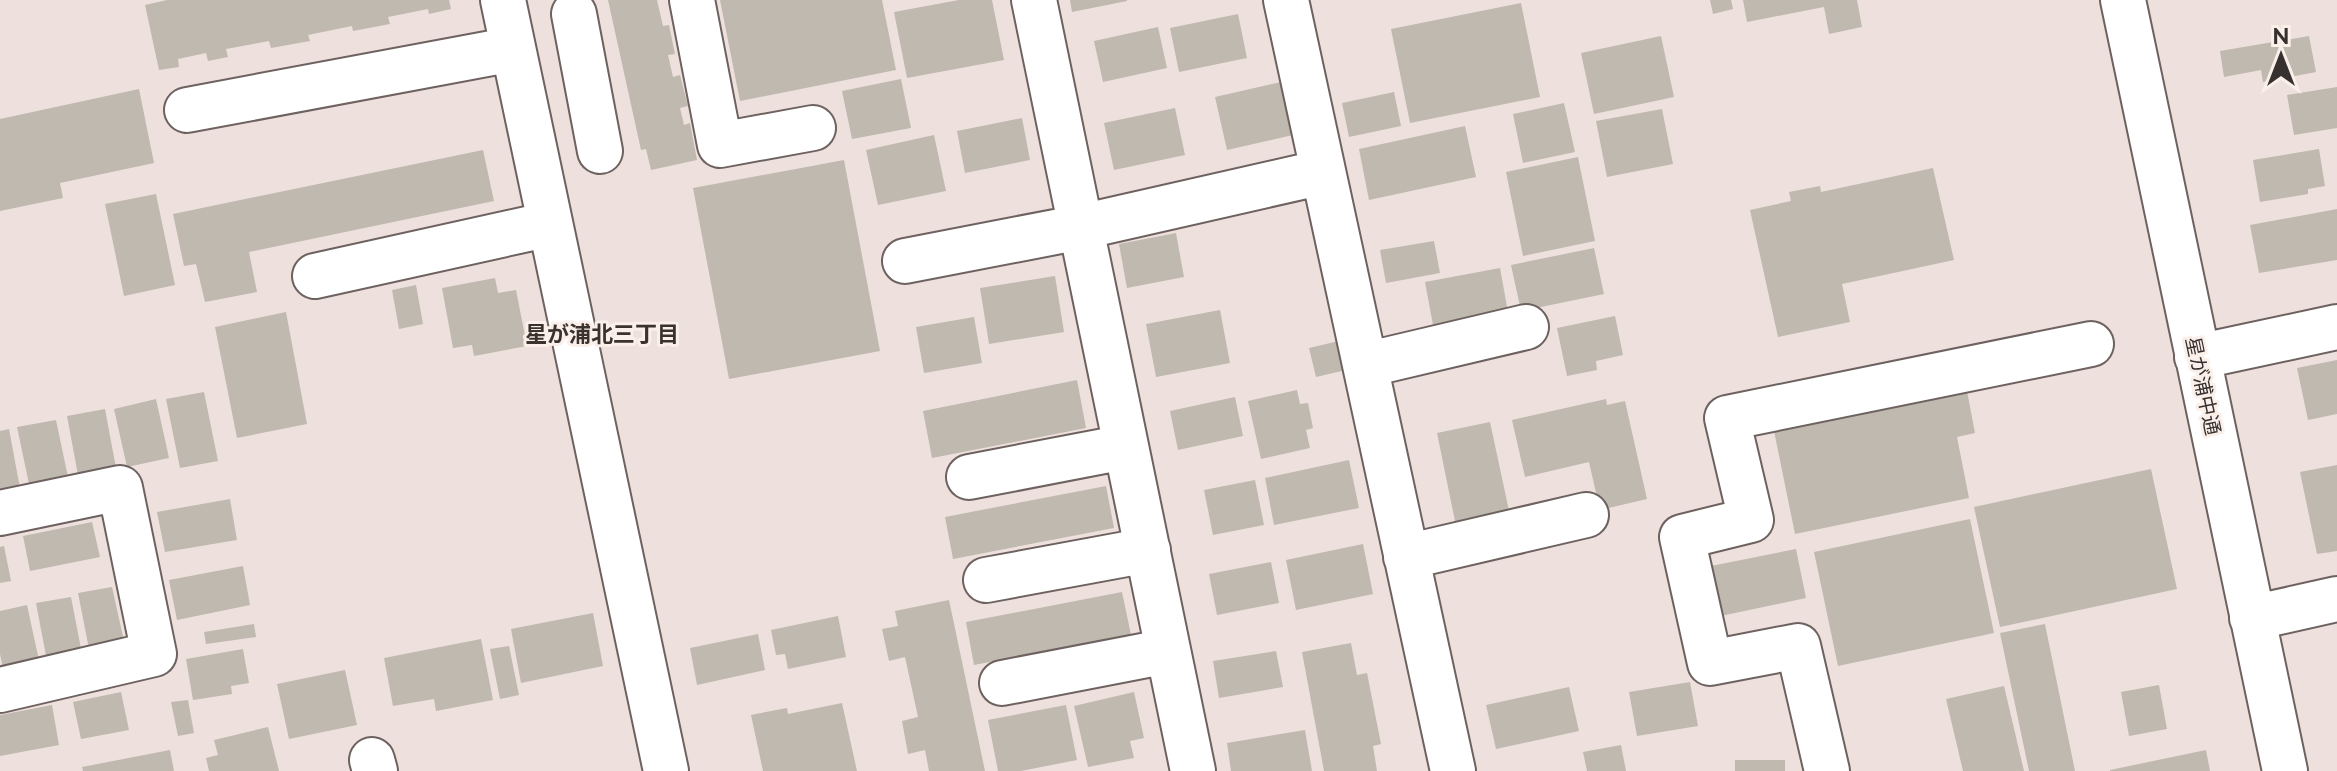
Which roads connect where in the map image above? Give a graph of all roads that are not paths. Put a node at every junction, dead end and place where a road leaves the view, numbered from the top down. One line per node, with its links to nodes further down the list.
1 (692, 0): 8 (street)
2 (1034, 0): 12 (street)
3 (1286, 0): 10 (street)
4 (2123, 0): 18 (street, 星が浦中通)
5 (572, 7): 6 (street); 9 (street)
6 (508, 25): 7 (street); 11 (street)
7 (187, 110)
8 (813, 128)
9 (600, 151)
10 (1323, 172): 12 (street); 19 (street)
11 (550, 224): 14 (street); 32 (street)
12 (1081, 227): 13 (street); 20 (street)
13 (905, 261)
14 (315, 276)
15 (1526, 327): 19 (street)
16 (2337, 327): 18 (street)
17 (2091, 344): 35 (street)
18 (2197, 357): 28 (street, 星が浦中通)
19 (1365, 365): 25 (street)
20 (1125, 447): 21 (street); 24 (street)
21 (969, 477)
22 (0, 513): 31 (street)
23 (1586, 515): 25 (street)
24 (1148, 550): 26 (street); 29 (street)
25 (1406, 557): 34 (street)
26 (986, 580)
27 (2337, 599): 28 (street)
28 (2252, 618): 36 (street, 星が浦中通)
29 (1168, 651): 30 (street); 33 (street)
30 (1002, 683)
31 (0, 690)
32 (666, 771)
33 (1193, 771)
34 (1453, 771)
35 (1827, 771)
36 (2285, 771)

